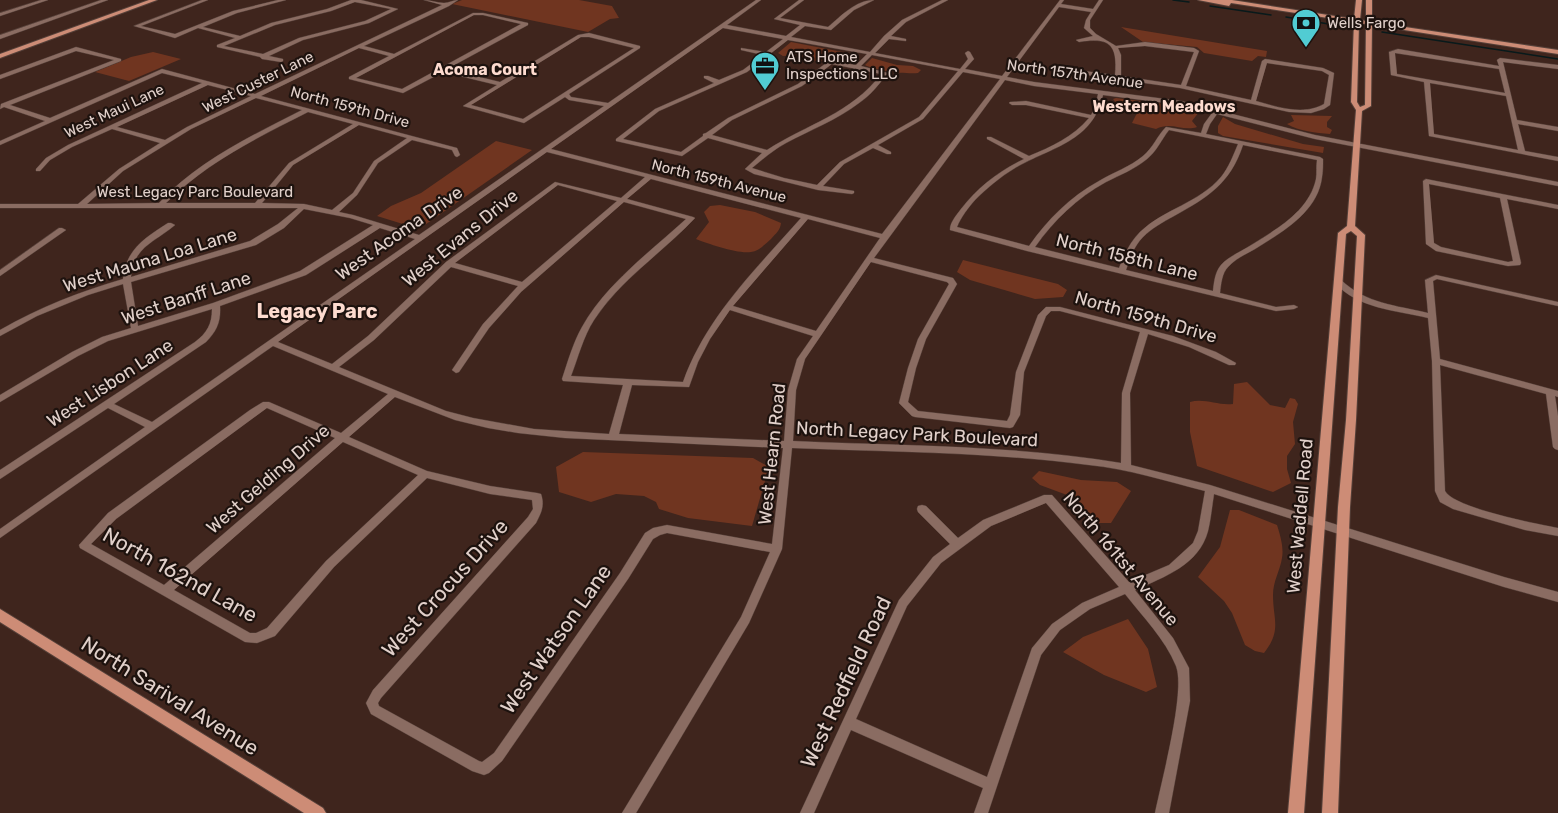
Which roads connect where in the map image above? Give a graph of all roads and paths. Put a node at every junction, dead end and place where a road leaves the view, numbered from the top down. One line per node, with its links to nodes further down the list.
1 (46, 0): 23 (street)
2 (106, 0): 35 (street)
3 (154, 0): 50 (main road)
4 (206, 0): 32 (street)
5 (284, 0): 32 (street)
6 (355, 0): 22 (street); 36 (street)
7 (388, 0): 22 (street)
8 (426, 0): 20 (street)
9 (456, 0): 20 (street, West Custer Lane)
10 (759, 0): 31 (street, West Acoma Drive)
11 (802, 0): 30 (street)
12 (872, 0): 30 (street)
13 (946, 0): 25 (street)
14 (1101, 0): 24 (street)
15 (1201, 0): 28 (main road)
16 (1221, 0): 28 (main road)
17 (1359, 0): 28 (main road, West Waddell Road)
18 (1369, 0): 29 (main road, West Waddell Road)
19 (1060, 3): 24 (street); 64 (street, West Hearn Road)
20 (447, 4): 42 (street, West Custer Lane)
21 (7, 5): 23 (street)
22 (377, 5): 33 (street)
23 (20, 9): 26 (street)
24 (1094, 11): 38 (street)
25 (917, 14): 27 (street); 37 (street)
26 (0, 15)
27 (926, 16)
28 (1356, 21): 29 (main road); 53 (main road, West Waddell Road)
29 (1368, 23): 45 (main road); 63 (main road, West Waddell Road)
30 (805, 24): 39 (street)
31 (723, 26): 39 (street, North 157th Avenue); 76 (street, West Acoma Drive)
32 (198, 27): 36 (street)
33 (336, 30): 34 (street); 51 (street)
34 (343, 34)
35 (0, 37)
36 (239, 37): 51 (street)
37 (886, 37): 40 (street); 48 (street)
38 (1099, 37): 41 (street); 43 (street)
39 (789, 38): 47 (street); 48 (street, North 157th Avenue)
40 (904, 40)
41 (1080, 40)
42 (358, 47): 49 (street); 73 (street, West Custer Lane)
43 (1116, 48): 61 (street); 69 (street)
44 (742, 49): 47 (street)
45 (1558, 52)
46 (968, 53): 59 (street)
47 (768, 54): 65 (street)
48 (869, 54): 54 (street); 59 (street, North 157th Avenue)
49 (393, 55): 58 (street); 58 (street)
50 (0, 56)
51 (262, 57): 52 (street)
52 (281, 60)
53 (1354, 61): 63 (main road); 80 (main road, West Waddell Road)
54 (857, 67): 89 (street); 99 (street)
55 (1558, 67): 57 (street)
56 (1065, 68): 61 (street)
57 (1501, 68): 66 (street); 72 (street)
58 (443, 70): 68 (street)
59 (962, 71): 64 (street, North 157th Avenue); 96 (street)
60 (706, 76): 65 (street)
61 (1118, 76): 69 (street)
62 (0, 77): 77 (street)
63 (1368, 78): 80 (main road, West Waddell Road)
64 (1002, 79): 70 (street, North 157th Avenue); 124 (street, West Hearn Road)
65 (718, 82): 89 (street)
66 (1427, 82): 72 (street); 101 (street)
67 (207, 83): 73 (street, North 159th Drive); 83 (street, North 159th Drive); 86 (street, West Maui Lane)
68 (500, 84): 71 (street); 71 (street)
69 (1183, 86): 74 (street)
70 (1101, 92): 81 (street, North 157th Avenue); 82 (street)
71 (566, 95): 76 (street)
72 (1508, 95): 84 (street)
73 (256, 96): 78 (street, North 159th Drive); 93 (street, West Custer Lane)
74 (1253, 102): 79 (street); 79 (street)
75 (1012, 103): 82 (street)
76 (609, 105): 98 (street, West Acoma Drive)
77 (1, 106): 83 (street)
78 (306, 110): 85 (street, North 159th Drive); 112 (street)
79 (1283, 110): 87 (street)
80 (1359, 110): 97 (main road, West Waddell Road)
81 (1216, 111): 87 (street, North 157th Avenue); 90 (street)
82 (1092, 117): 103 (street)
83 (49, 120): 94 (street)
84 (1514, 121): 88 (street); 101 (street)
85 (358, 123): 91 (street, North 159th Drive); 113 (street)
86 (111, 127): 93 (street); 105 (street, West Maui Lane)
87 (1272, 127): 97 (street, North 157th Avenue)
88 (1558, 129)
89 (705, 135): 99 (street)
90 (1203, 135): 95 (street); 126 (street)
91 (412, 137): 102 (street, North 159th Drive); 118 (street)
92 (989, 138): 103 (street)
93 (164, 142): 114 (street, West Custer Lane)
94 (0, 143)
95 (1241, 143): 129 (street); 134 (street)
96 (874, 146): 100 (street); 108 (street)
97 (1357, 146): 107 (street, North 157th Avenue); 122 (main road, West Waddell Road)
98 (546, 150): 106 (street, North 159th Avenue); 125 (street, West Acoma Drive)
99 (767, 152): 108 (street)
100 (889, 153)
101 (1522, 153): 104 (street)
102 (457, 156)
103 (1029, 159): 126 (street, North 158th Lane)
104 (1558, 159)
105 (38, 170)
106 (649, 177): 111 (street); 119 (street, North 159th Avenue)
107 (1558, 184)
108 (818, 188): 109 (street)
109 (852, 192)
110 (1503, 196): 110 (street); 117 (street)
111 (621, 200): 128 (street, West Evans Drive); 133 (street); 150 (street)
112 (162, 204): 113 (street, West Legacy Parc Boulevard); 114 (street, West Legacy Parc Boulevard)
113 (258, 204): 116 (street, West Legacy Parc Boulevard)
114 (81, 205): 115 (street, West Legacy Parc Boulevard)
115 (0, 206)
116 (304, 206): 118 (street, West Legacy Parc Boulevard); 131 (street, West Mauna Loa Lane)
117 (1558, 207)
118 (334, 212): 121 (street, West Legacy Parc Boulevard)
119 (806, 217): 124 (street, North 159th Avenue); 138 (street)
120 (171, 225): 131 (street)
121 (379, 225): 125 (street, West Legacy Parc Boulevard); 137 (street, West Banff Lane)
122 (1351, 227): 132 (main road, West Waddell Road); 135 (main road, West Waddell Road)
123 (62, 230): 130 (street)
124 (884, 237): 127 (street, West Hearn Road)
125 (420, 238): 145 (street, West Acoma Drive)
126 (1030, 249): 129 (street, North 158th Lane)
127 (869, 259): 142 (street, North 159th Drive); 144 (street, West Hearn Road)
128 (448, 264): 133 (street); 148 (street, West Evans Drive)
129 (1122, 271): 134 (street, North 158th Lane)
130 (0, 274)
131 (126, 281): 141 (street); 143 (street, West Mauna Loa Lane)
132 (1338, 282): 135 (street); 166 (main road, West Waddell Road)
133 (524, 285): 149 (street)
134 (1216, 294): 139 (street, North 158th Lane)
135 (1358, 296): 140 (street); 167 (main road, West Waddell Road)
136 (1558, 304): 140 (street)
137 (216, 305): 141 (street, West Banff Lane); 154 (street, West Lisbon Lane)
138 (729, 307): 144 (street); 150 (street)
139 (1294, 307)
140 (1432, 315): 146 (street)
141 (135, 330): 153 (street, West Banff Lane)
142 (1144, 332): 147 (street, North 159th Drive); 160 (street)
143 (0, 333)
144 (816, 334): 158 (street, West Hearn Road)
145 (272, 343): 148 (street, North Legacy Park Boulevard); 155 (street, West Acoma Drive)
146 (1436, 361): 152 (street); 168 (street)
147 (1232, 363)
148 (333, 368): 151 (street, North Legacy Park Boulevard)
149 (456, 370)
150 (628, 383): 157 (street)
151 (394, 393): 156 (street, West Gelding Drive); 157 (street, North Legacy Park Boulevard)
152 (1554, 393): 159 (street)
153 (0, 399)
154 (107, 404): 155 (street); 162 (street, West Lisbon Lane)
155 (153, 426): 169 (street, West Acoma Drive)
156 (341, 437): 161 (street); 173 (street, West Gelding Drive); 173 (street, North 162nd Lane)
157 (613, 437): 158 (street, North Legacy Park Boulevard)
158 (789, 444): 160 (street, North Legacy Park Boulevard); 171 (street, West Hearn Road)
159 (1558, 447)
160 (1126, 467): 163 (street, North Legacy Park Boulevard)
161 (425, 474): 173 (street, North 162nd Lane); 177 (street, West Crocus Drive)
162 (0, 475)
163 (1210, 489): 166 (street, North Legacy Park Boulevard); 172 (street)
164 (1048, 498): 170 (street, West Redfield Road); 172 (street, North 161tst Avenue)
165 (922, 509): 170 (street)
166 (1320, 524): 167 (street, North Legacy Park Boulevard); 184 (main road, West Waddell Road)
167 (1344, 532): 174 (street, North Legacy Park Boulevard); 185 (main road, West Waddell Road)
168 (1558, 532)
169 (0, 534)
170 (957, 544): 176 (street, West Redfield Road)
171 (777, 549): 177 (street, West Watson Lane); 180 (street, West Hearn Road)
172 (1127, 588): 178 (street); 183 (street, North 161tst Avenue)
173 (165, 591)
174 (1558, 597)
175 (0, 615): 179 (main road, North Sarival Avenue)
176 (848, 722): 178 (street); 181 (street, West Redfield Road)
177 (484, 768)
178 (990, 785): 182 (street)
179 (318, 813)
180 (629, 813)
181 (807, 813)
182 (981, 813)
183 (1162, 813)
184 (1296, 813)
185 (1330, 813)

